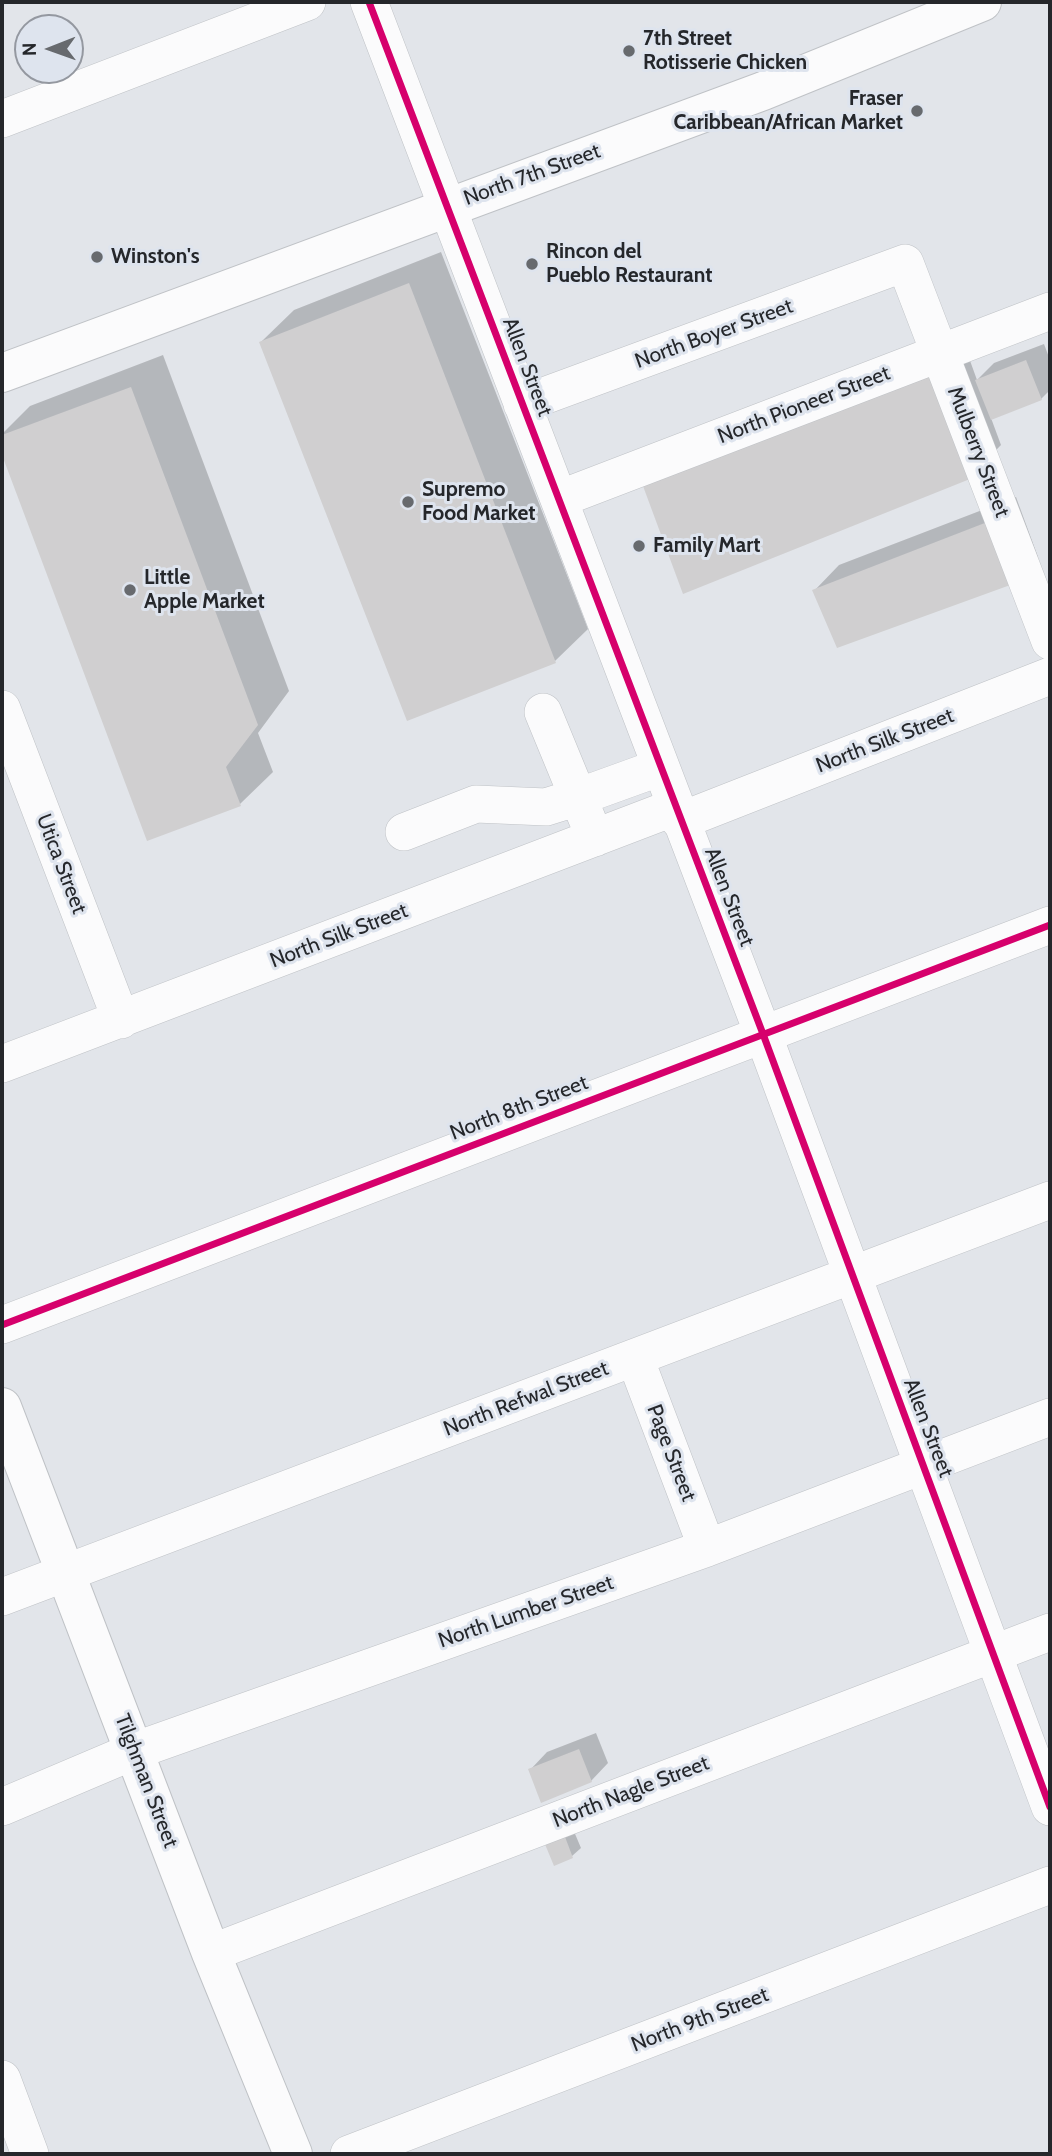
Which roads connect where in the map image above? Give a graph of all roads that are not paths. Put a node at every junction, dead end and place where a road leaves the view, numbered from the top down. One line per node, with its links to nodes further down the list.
1 (307, 2): 4 (street)
2 (369, 2): 5 (street, Allen Street)
3 (982, 2): 5 (main road, North 7th Street)
4 (2, 119)
5 (447, 207): 9 (main road, North 7th Street); 10 (street, Allen Street)
6 (905, 263): 8 (street, Mulberry Street); 10 (street, North Boyer Street)
7 (1050, 311): 8 (street, North Pioneer Street)
8 (940, 354): 11 (street, North Pioneer Street); 12 (street, Mulberry Street)
9 (2, 373)
10 (522, 404): 11 (street, Allen Street)
11 (559, 499): 16 (street, Allen Street)
12 (1050, 641)
13 (1050, 677): 18 (street, North Silk Street)
14 (2, 709): 22 (street, Utica Street)
15 (544, 712): 17 (street)
16 (661, 767): 17 (street); 18 (street, Allen Street)
17 (578, 797): 19 (street); 20 (street)
18 (678, 814): 20 (street, North Silk Street); 23 (street, Allen Street)
19 (404, 832)
20 (595, 838): 22 (street, North Silk Street)
21 (1050, 925): 23 (street, North 8th Street)
22 (121, 1020): 24 (street, North Silk Street)
23 (763, 1034): 26 (street, Allen Street); 27 (street, North 8th Street)
24 (2, 1063)
25 (1050, 1200): 26 (street, North Refwal Street)
26 (853, 1276): 28 (street, North Refwal Street); 31 (street, Allen Street)
27 (2, 1325)
28 (635, 1358): 32 (street, Page Street); 33 (street, North Refwal Street)
29 (2, 1407): 33 (main road, Tilghman Street)
30 (1050, 1417): 31 (street, North Lumber Street)
31 (924, 1466): 32 (street, North Lumber Street); 36 (street, Allen Street)
32 (707, 1548): 37 (street, North Lumber Street)
33 (65, 1573): 34 (street, North Refwal Street); 37 (main road, Tilghman Street)
34 (2, 1597)
35 (1050, 1632): 36 (street, North Nagle Street)
36 (995, 1653): 39 (street, Allen Street); 41 (street, North Nagle Street)
37 (134, 1751): 38 (street, North Lumber Street); 41 (main road, Tilghman Street)
38 (2, 1807)
39 (1050, 1807)
40 (1050, 1885): 45 (street, North 9th Street)
41 (211, 1953): 44 (main road, Tilghman Street)
42 (2, 2079): 43 (street)
43 (30, 2154)
44 (293, 2154)
45 (349, 2154)

